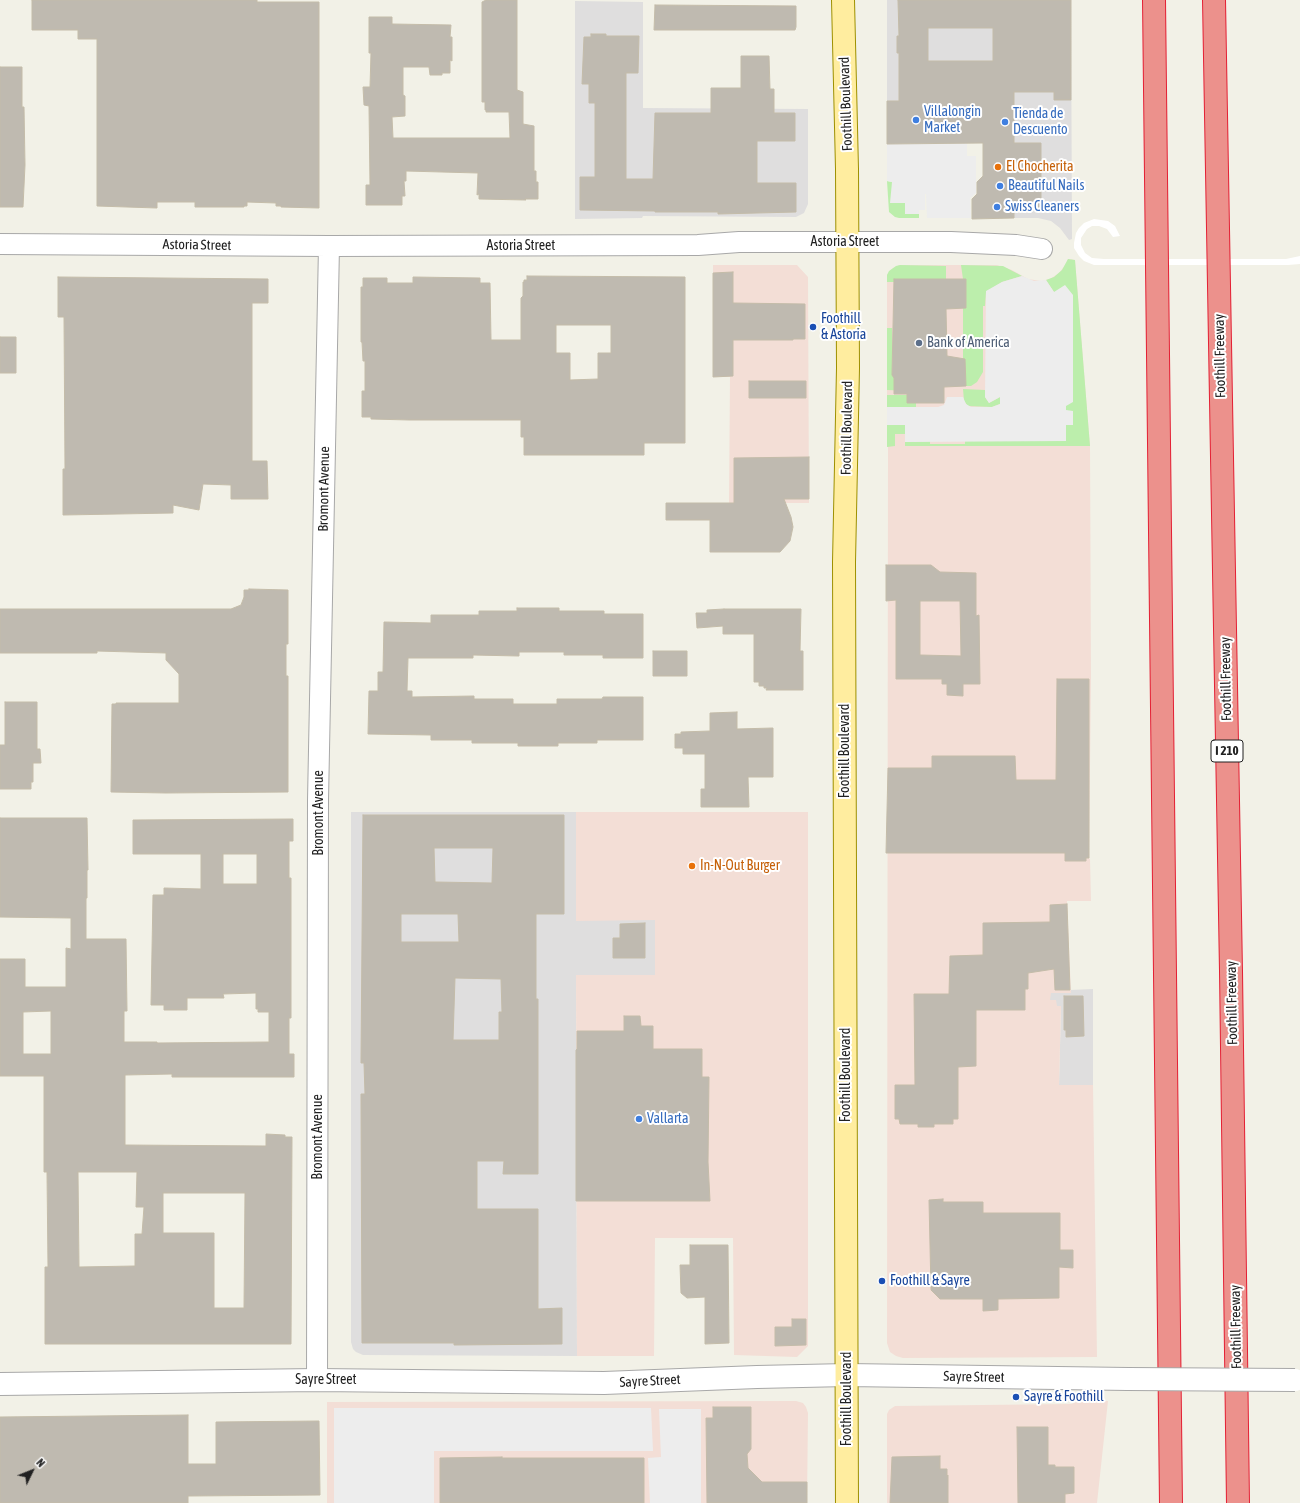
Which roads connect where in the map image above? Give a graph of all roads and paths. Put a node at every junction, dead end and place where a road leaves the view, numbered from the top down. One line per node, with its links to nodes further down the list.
1 (843, 0): 4 (main road, Foothill Boulevard)
2 (1154, 0): 13 (highway)
3 (1214, 0): 14 (highway, Foothill Freeway / I 210)
4 (847, 242): 6 (street, Astoria Street); 7 (street, Astoria Street); 8 (main road, Foothill Boulevard)
5 (0, 244): 6 (street, Astoria Street)
6 (329, 246): 9 (street, Bromont Avenue)
7 (1042, 249)
8 (847, 1375): 9 (street, Sayre Street); 10 (street, Sayre Street, bridge); 12 (main road, Foothill Boulevard)
9 (317, 1380): 11 (street, Sayre Street)
10 (1298, 1380)
11 (0, 1384)
12 (847, 1503)
13 (1171, 1503)
14 (1238, 1503)

